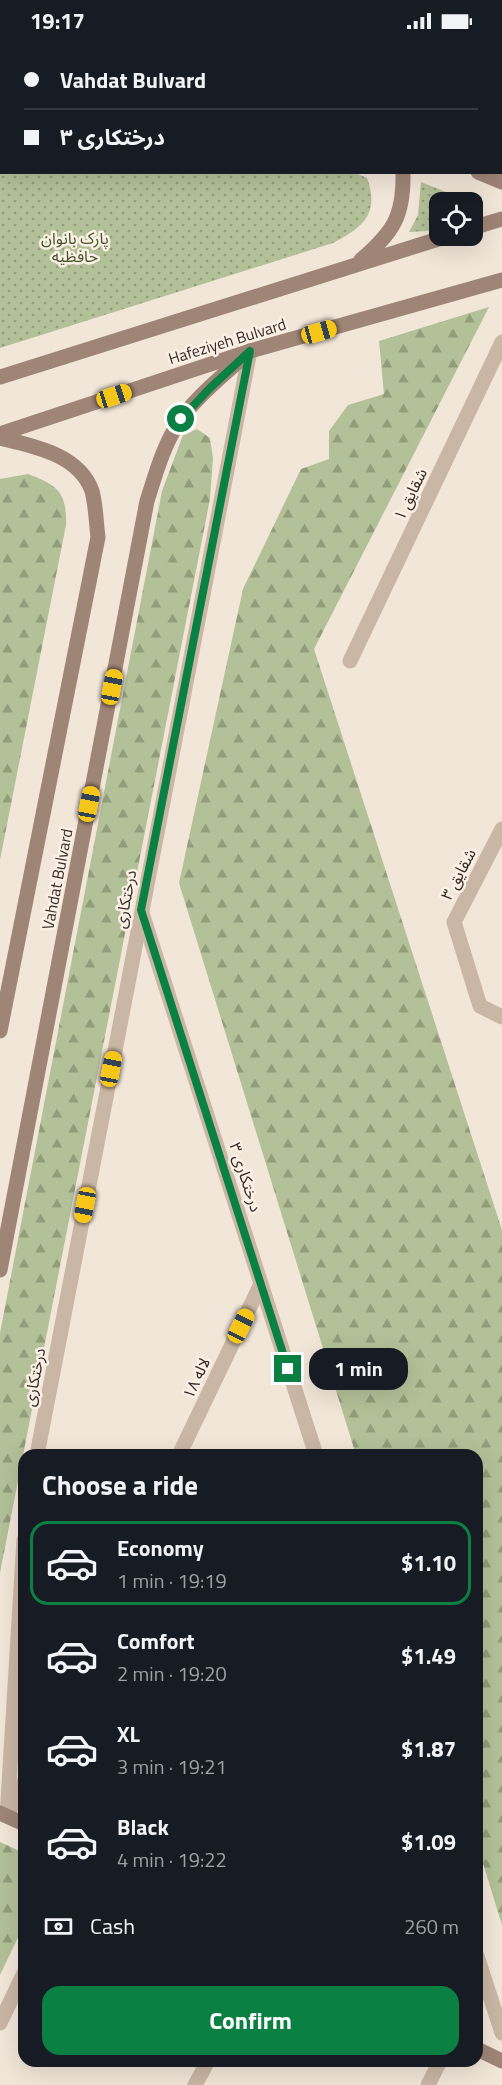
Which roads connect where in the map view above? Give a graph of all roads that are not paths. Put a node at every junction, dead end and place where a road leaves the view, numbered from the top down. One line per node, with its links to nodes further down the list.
1 (404, 174): 7 (street)
2 (482, 174): 3 (street)
3 (502, 182)
4 (502, 219): 5 (street)
5 (483, 225)
6 (429, 242): 7 (street, Hafeziyeh Bulvard)
7 (355, 264): 11 (street, Hafeziyeh Bulvard)
8 (502, 280): 10 (street, Hafeziyeh Bulvard)
9 (502, 342): 13 (street, شقایق ۱)
10 (250, 351): 12 (street, Hafeziyeh Bulvard); 15 (street, درختکاری); 18 (street, Vahdat Bulvard)
11 (0, 377)
12 (0, 436): 17 (street, Vahdat Bulvard)
13 (350, 661)
14 (502, 829): 16 (street, شقایق ۳)
15 (141, 910): 19 (street, درختکاری ۳); 20 (street, درختکاری)
16 (502, 1017)
17 (0, 1031)
18 (0, 1270)
19 (261, 1284): 21 (street, لاله ۱۸); 22 (street, درختکاری ۳)
20 (38, 1449)
21 (182, 1449)
22 (314, 1449)
23 (18, 1622): 25 (street)
24 (18, 1792): 25 (street)
25 (4, 1814): 26 (street)
26 (18, 1821)
27 (483, 1975): 30 (street)
28 (18, 1986): 29 (street)
29 (0, 2023)
30 (502, 2034)
31 (483, 2052): 32 (street)
32 (502, 2061)
33 (205, 2067): 35 (street)
34 (437, 2067): 36 (street)
35 (195, 2085)
36 (428, 2085)

